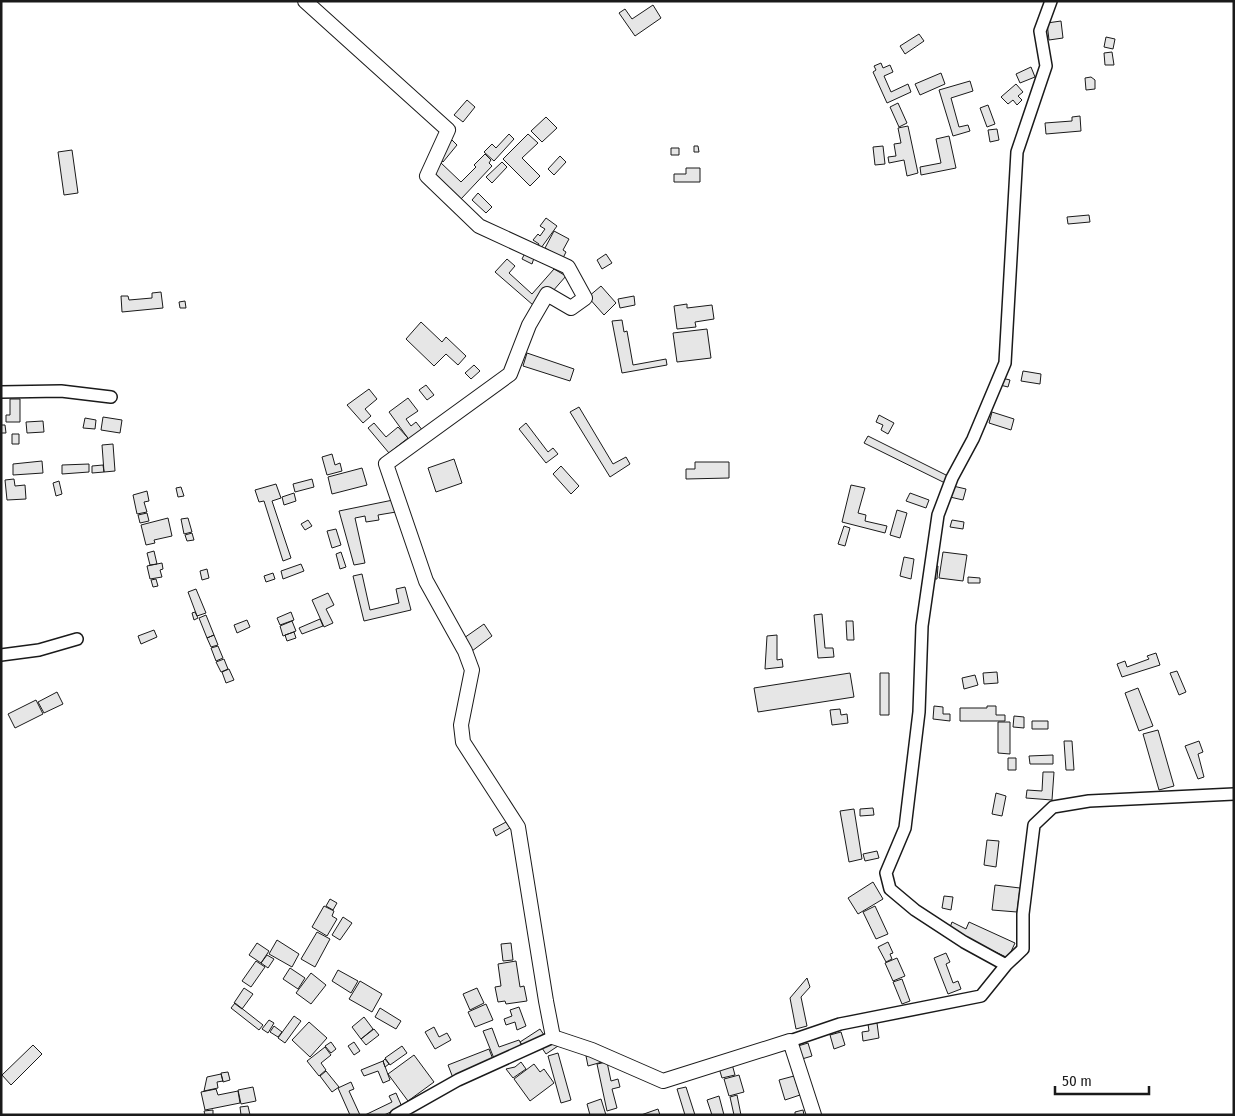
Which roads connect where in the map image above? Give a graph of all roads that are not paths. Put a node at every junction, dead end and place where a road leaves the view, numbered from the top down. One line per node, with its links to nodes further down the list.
1 (305, 1): 9 (street)
2 (1051, 1): 8 (street)
3 (1, 392): 4 (street)
4 (111, 397)
5 (77, 640): 6 (street)
6 (1, 655)
7 (1234, 794): 8 (street)
8 (1006, 965): 10 (street)
9 (553, 1036): 10 (street); 11 (street)
10 (790, 1041): 12 (street)
11 (396, 1115)
12 (814, 1115)

